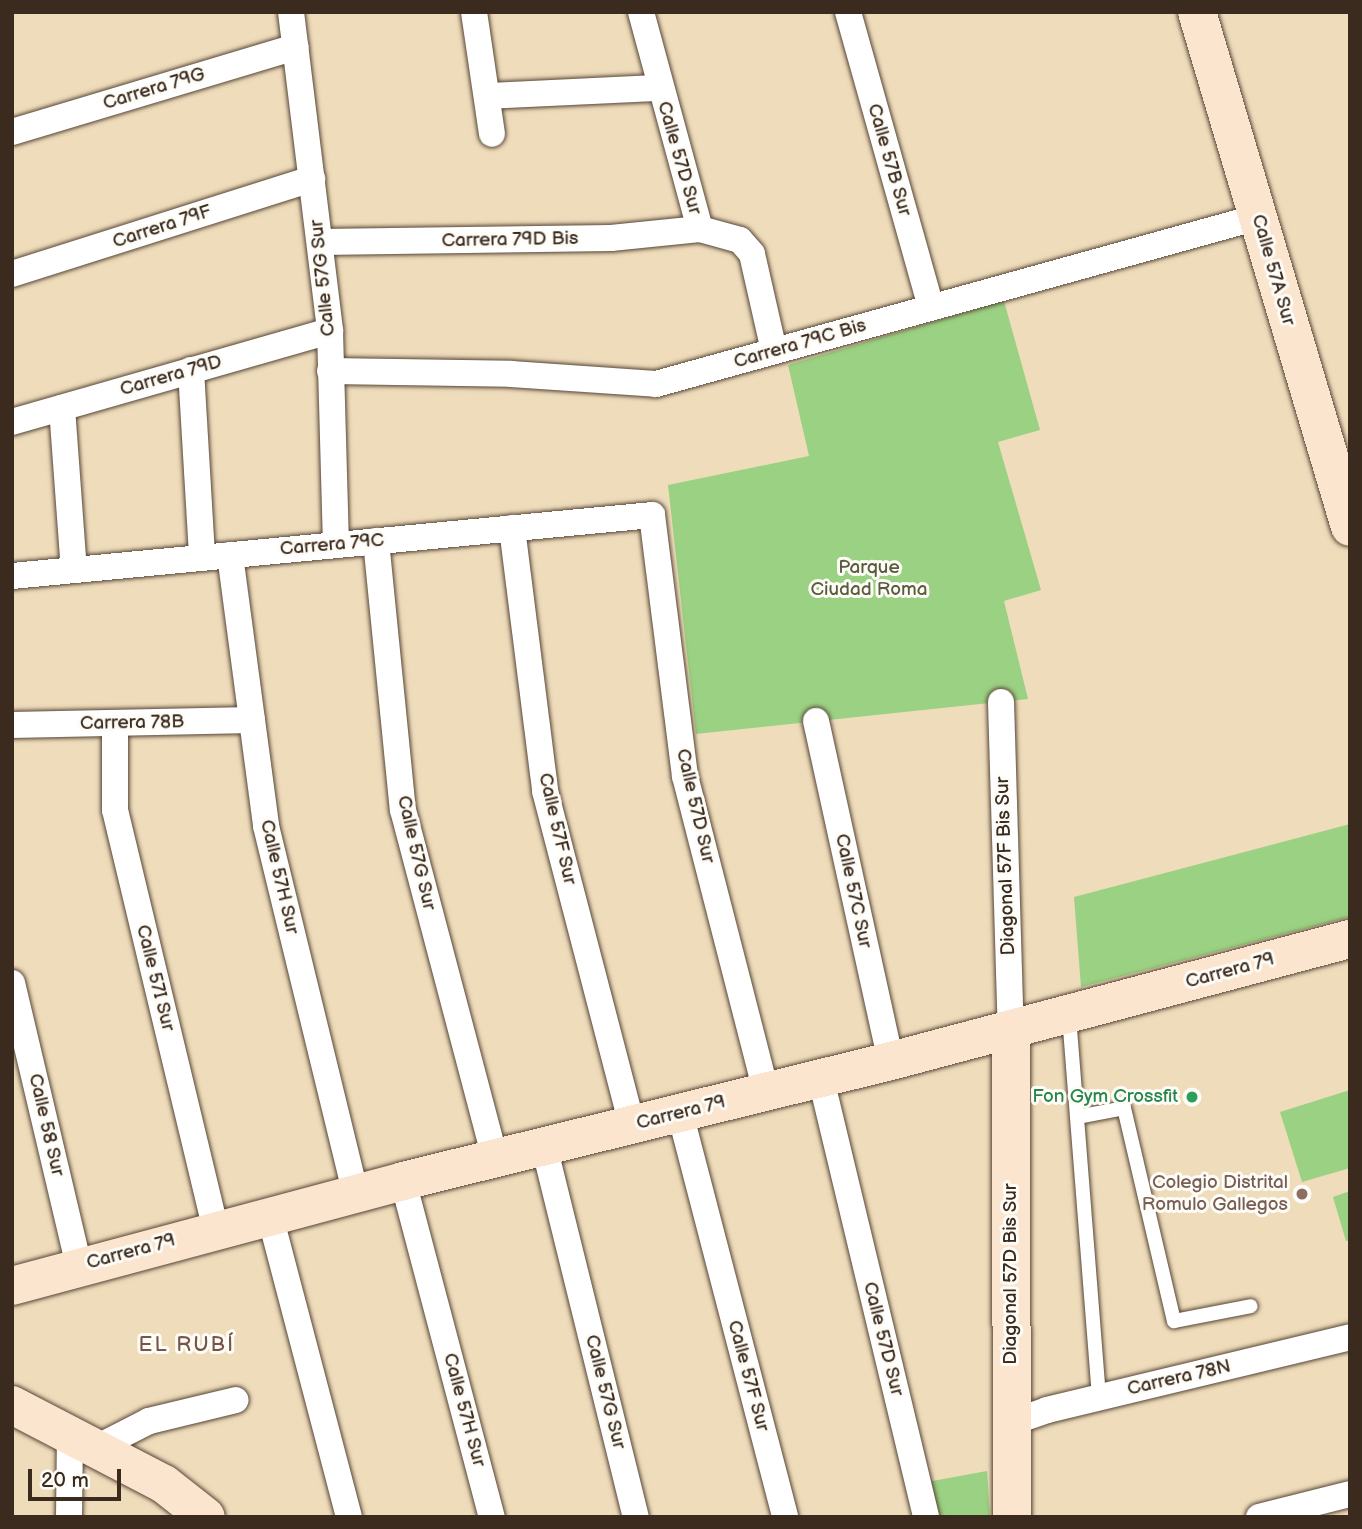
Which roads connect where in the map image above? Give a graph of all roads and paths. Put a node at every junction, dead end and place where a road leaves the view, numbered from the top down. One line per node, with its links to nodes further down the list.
1 (291, 12): 6 (street, Calle 57G Sur)
2 (474, 12): 8 (street)
3 (641, 12): 7 (street, Calle 57D Sur)
4 (848, 12): 16 (street, Calle 57B Sur)
5 (1197, 12): 12 (street, Calle 57A Sur)
6 (296, 47): 9 (street, Carrera 79G); 11 (street, Calle 57G Sur)
7 (659, 88): 8 (street); 13 (street, Calle 57D Sur)
8 (486, 96): 10 (street)
9 (12, 132)
10 (492, 134)
11 (312, 179): 14 (street, Calle 57G Sur); 15 (street, Carrera 79F)
12 (1258, 216): 16 (street, Carrera 79C Bis); 24 (street, Calle 57A Sur)
13 (700, 229): 14 (street, Carrera 79D Bis); 18 (street, Calle 57D Sur)
14 (320, 243): 17 (street, Calle 57G Sur)
15 (12, 274)
16 (931, 308): 18 (street, Carrera 79C Bis)
17 (330, 331): 19 (street, Carrera 79D); 20 (street, Calle 57G Sur)
18 (774, 351): 20 (street, Carrera 79C Bis)
19 (191, 370): 21 (street, Carrera 79D); 29 (street)
20 (330, 371): 27 (street, Calle 57G Sur)
21 (62, 408): 22 (street, Carrera 79D); 30 (street)
22 (12, 422)
23 (652, 515): 25 (street, Carrera 79C); 43 (street, Calle 57D Sur)
24 (1350, 527)
25 (512, 528): 26 (street, Carrera 79C); 46 (street, Calle 57F Sur)
26 (376, 541): 27 (street, Carrera 79C); 48 (street, Calle 57G Sur)
27 (335, 545): 28 (street, Carrera 79C)
28 (230, 555): 29 (street, Carrera 79C); 33 (street, Calle 57H Sur)
29 (202, 557): 30 (street, Carrera 79C)
30 (74, 570): 31 (street, Carrera 79C)
31 (12, 576)
32 (1000, 702): 40 (street, Diagonal 57F Bis Sur)
33 (251, 720): 35 (street, Carrera 78B); 50 (street, Calle 57H Sur)
34 (816, 721): 41 (street, Calle 57C Sur)
35 (115, 723): 36 (street, Carrera 78B); 52 (street, Calle 57I Sur)
36 (12, 725)
37 (1350, 939): 39 (street, Carrera 79)
38 (12, 983): 53 (street, Calle 58 Sur)
39 (1069, 1015): 40 (street, Carrera 79); 45 (lane)
40 (1011, 1030): 41 (street, Carrera 79); 60 (street, Diagonal 57D Bis Sur)
41 (891, 1061): 42 (street, Carrera 79)
42 (821, 1079): 43 (street, Carrera 79); 69 (street, Calle 57D Sur)
43 (766, 1092): 44 (street, Carrera 79)
44 (680, 1113): 46 (street, Carrera 79); 68 (street, Calle 57F Sur)
45 (1077, 1117): 55 (lane); 57 (lane)
46 (632, 1125): 47 (street, Carrera 79)
47 (544, 1146): 48 (street, Carrera 79); 67 (street, Calle 57G Sur)
48 (495, 1158): 49 (street, Carrera 79)
49 (404, 1181): 50 (street, Carrera 79); 66 (street, Calle 57H Sur)
50 (356, 1194): 51 (street, Carrera 79)
51 (270, 1216): 52 (street, Carrera 79); 65 (street)
52 (216, 1230): 53 (street, Carrera 79)
53 (79, 1266): 54 (street, Carrera 79)
54 (12, 1286)
55 (1251, 1306)
56 (1350, 1337): 57 (street, Carrera 78N)
57 (1099, 1397): 60 (street, Carrera 78N)
58 (236, 1400): 61 (street)
59 (12, 1405): 61 (street)
60 (1010, 1423): 70 (street, Diagonal 57D Bis Sur)
61 (84, 1441): 63 (street); 64 (street)
62 (1350, 1494): 71 (street)
63 (69, 1517)
64 (205, 1517)
65 (349, 1517)
66 (492, 1517)
67 (636, 1517)
68 (785, 1517)
69 (926, 1517)
70 (1012, 1517)
71 (1259, 1517)

